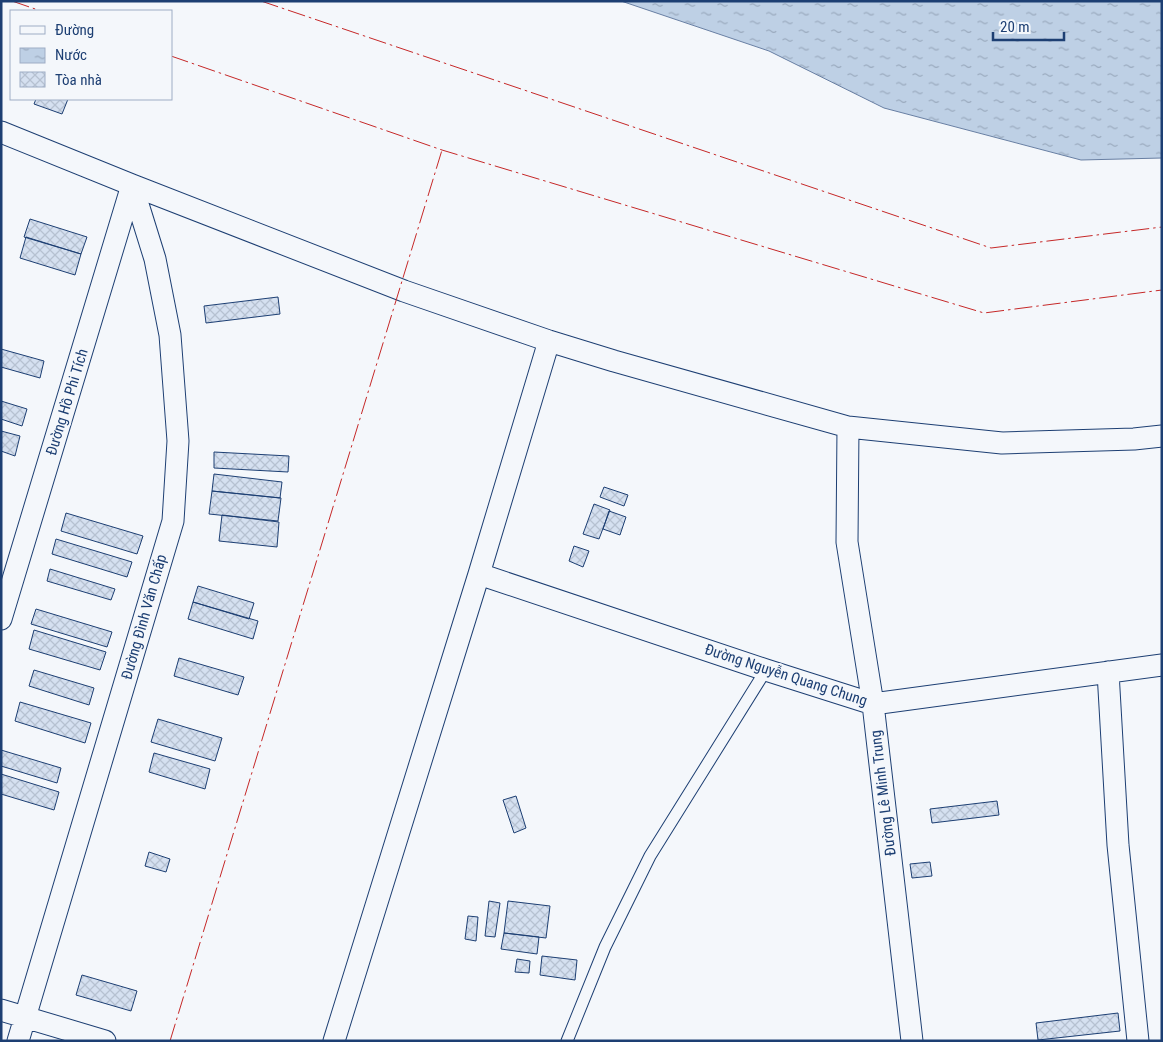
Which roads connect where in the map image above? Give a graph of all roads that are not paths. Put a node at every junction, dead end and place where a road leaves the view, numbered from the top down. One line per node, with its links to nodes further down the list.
1 (1, 132): 2 (street)
2 (132, 185): 3 (street); 7 (street, Đường Hồ Phi Tích); 13 (street, Đường Đình Văn Chấp)
3 (549, 341): 4 (street); 6 (street)
4 (848, 427): 5 (street); 11 (street, Đường Lê Minh Trung)
5 (1162, 436)
6 (479, 574): 9 (street, Đường Nguyễn Quang Chung); 16 (street)
7 (1, 619)
8 (1162, 665): 10 (street, Đường Nguyễn Quang Chung)
9 (766, 670): 11 (street, Đường Nguyễn Quang Chung); 17 (lane)
10 (1108, 672): 11 (street, Đường Nguyễn Quang Chung); 19 (street)
11 (873, 704): 18 (street, Đường Lê Minh Trung)
12 (1, 1010): 13 (street)
13 (26, 1017): 14 (street, Đường Đình Văn Chấp); 15 (street)
14 (18, 1041)
15 (105, 1041)
16 (334, 1041)
17 (566, 1041)
18 (912, 1041)
19 (1138, 1041)

